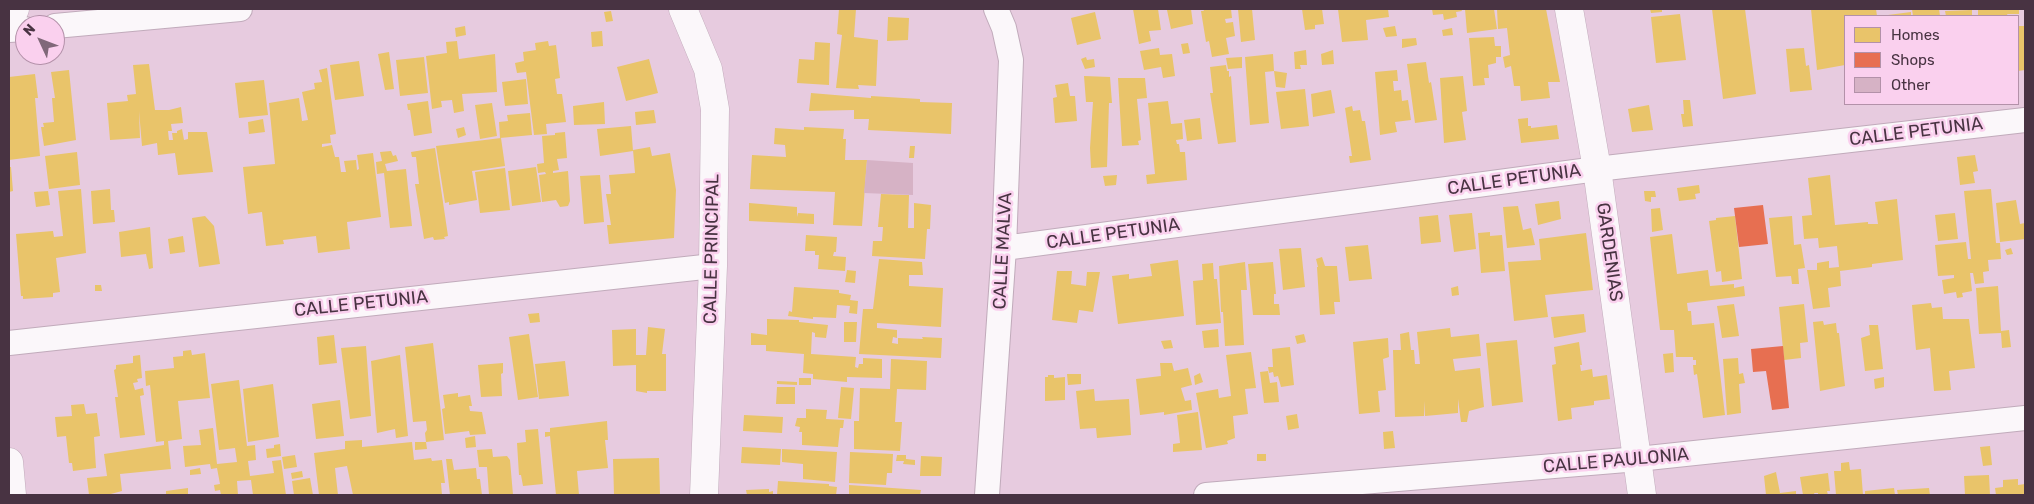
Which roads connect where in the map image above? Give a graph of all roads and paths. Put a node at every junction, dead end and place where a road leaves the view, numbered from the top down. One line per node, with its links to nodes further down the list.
1 (15, 9): 6 (street)
2 (240, 9): 7 (street)
3 (683, 9): 11 (street, CALLE PRINCIPAL)
4 (996, 9): 10 (street, CALLE MALVA)
5 (1569, 9): 9 (street, GARDENIAS)
6 (9, 21)
7 (65, 25)
8 (2025, 120): 9 (street, CALLE PETUNIA)
9 (1597, 169): 10 (street, CALLE PETUNIA); 14 (street, GARDENIAS)
10 (1004, 248): 18 (street, CALLE MALVA)
11 (713, 266): 12 (street, CALLE PETUNIA); 17 (street, CALLE PRINCIPAL)
12 (9, 342)
13 (2025, 418): 14 (street, CALLE PAULONIA)
14 (1638, 460): 19 (street, CALLE PAULONIA); 20 (street, GARDENIAS)
15 (9, 462): 16 (street)
16 (12, 495)
17 (704, 495)
18 (987, 495)
19 (1206, 495)
20 (1642, 495)

